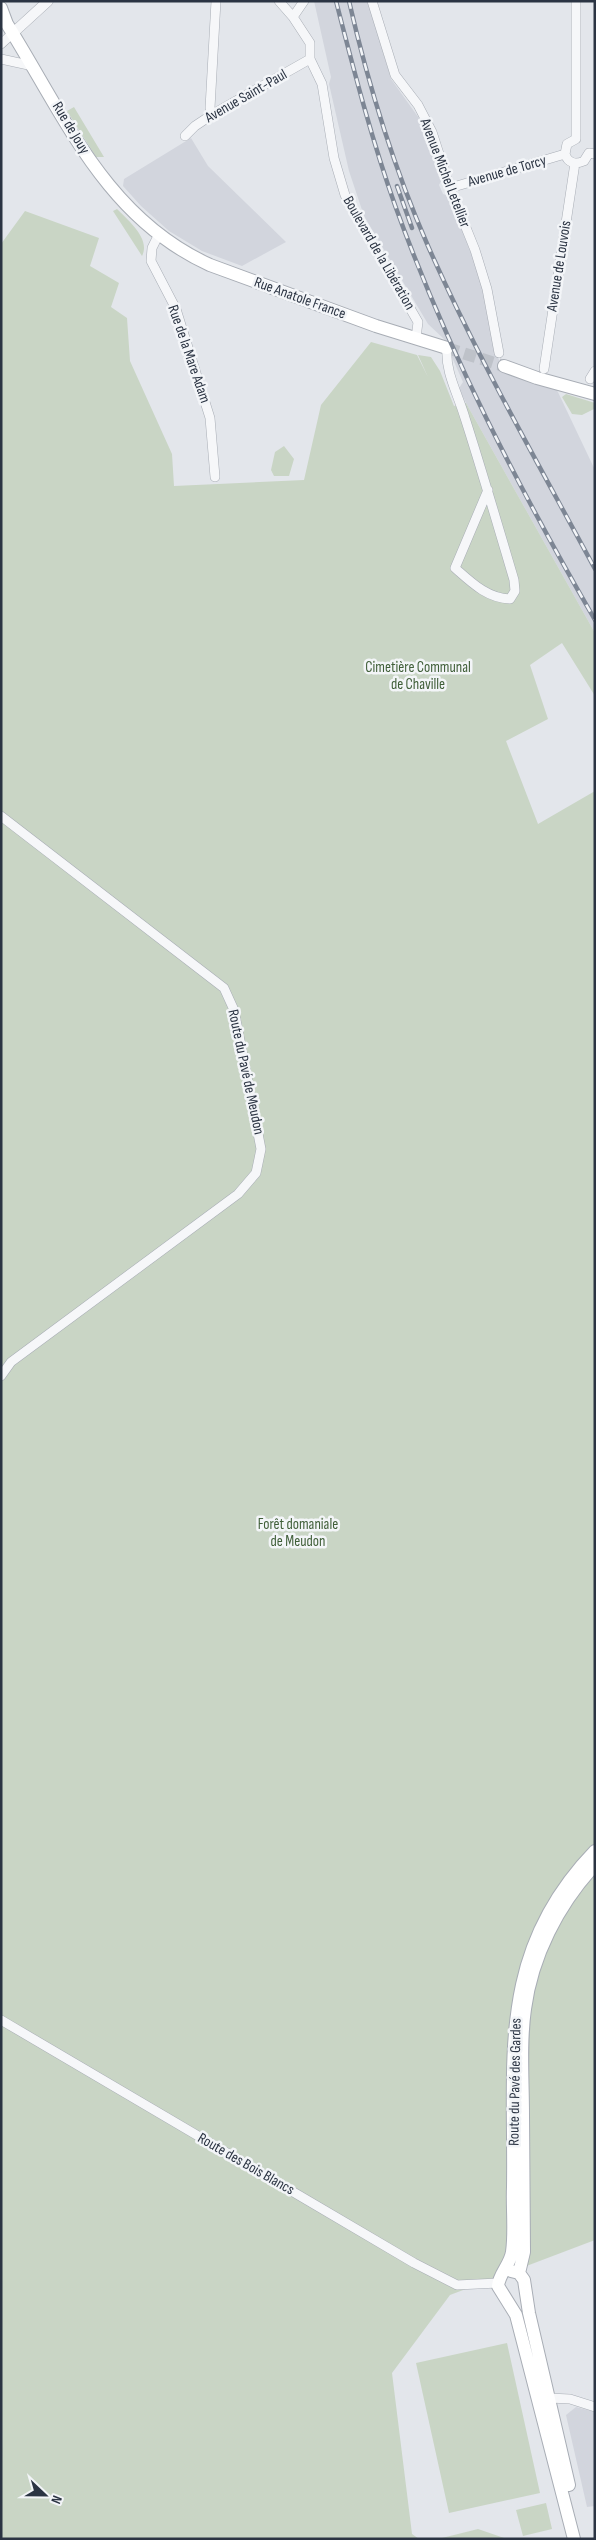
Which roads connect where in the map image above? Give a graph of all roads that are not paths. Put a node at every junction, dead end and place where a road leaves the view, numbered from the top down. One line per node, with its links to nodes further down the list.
1 (48, 1): 9 (street)
2 (216, 1): 14 (street)
3 (279, 1): 8 (street, Boulevard de la Libération)
4 (304, 1): 8 (street)
5 (372, 1): 19 (street, Avenue Michel Letellier)
6 (576, 1): 16 (street, Avenue de Torcy)
7 (1, 8): 9 (main road, Rue de Jouy)
8 (293, 17): 12 (street, Boulevard de la Libération)
9 (13, 33): 10 (street); 13 (main road, Rue de Jouy)
10 (1, 44)
11 (1, 59): 13 (street)
12 (310, 59): 14 (street, Avenue Saint-Paul); 21 (street, Boulevard de la Libération)
13 (33, 66): 20 (main road, Rue de Jouy)
14 (213, 114): 15 (street, Avenue Saint-Paul)
15 (185, 136)
16 (565, 154): 18 (street, Avenue de Torcy); 19 (street, Avenue de Torcy)
17 (595, 154): 18 (street)
18 (575, 163): 24 (street, Avenue de Louvois)
19 (450, 188): 23 (street, Avenue Michel Letellier)
20 (158, 236): 21 (main road, Rue Anatole France); 26 (street, Rue de la Mare Adam)
21 (416, 338): 22 (main road, Rue Anatole France)
22 (447, 348): 27 (street)
23 (501, 360): 25 (main road)
24 (544, 369)
25 (595, 394)
26 (215, 477)
27 (488, 490): 27 (street)
28 (1, 816): 29 (street, Route du Pavé de Meudon)
29 (1, 1376)
30 (595, 1851): 34 (main road, Route du Pavé des Gardes)
31 (595, 1865): 33 (main road, Route du Pavé des Gardes)
32 (1, 2020): 34 (street, Route des Bois Blancs)
33 (519, 2273): 34 (main road); 35 (main road)
34 (501, 2278): 36 (main road)
35 (525, 2290): 36 (main road); 37 (main road)
36 (507, 2298): 39 (main road)
37 (549, 2398): 38 (street); 40 (main road)
38 (595, 2407)
39 (574, 2539)
40 (581, 2539)

